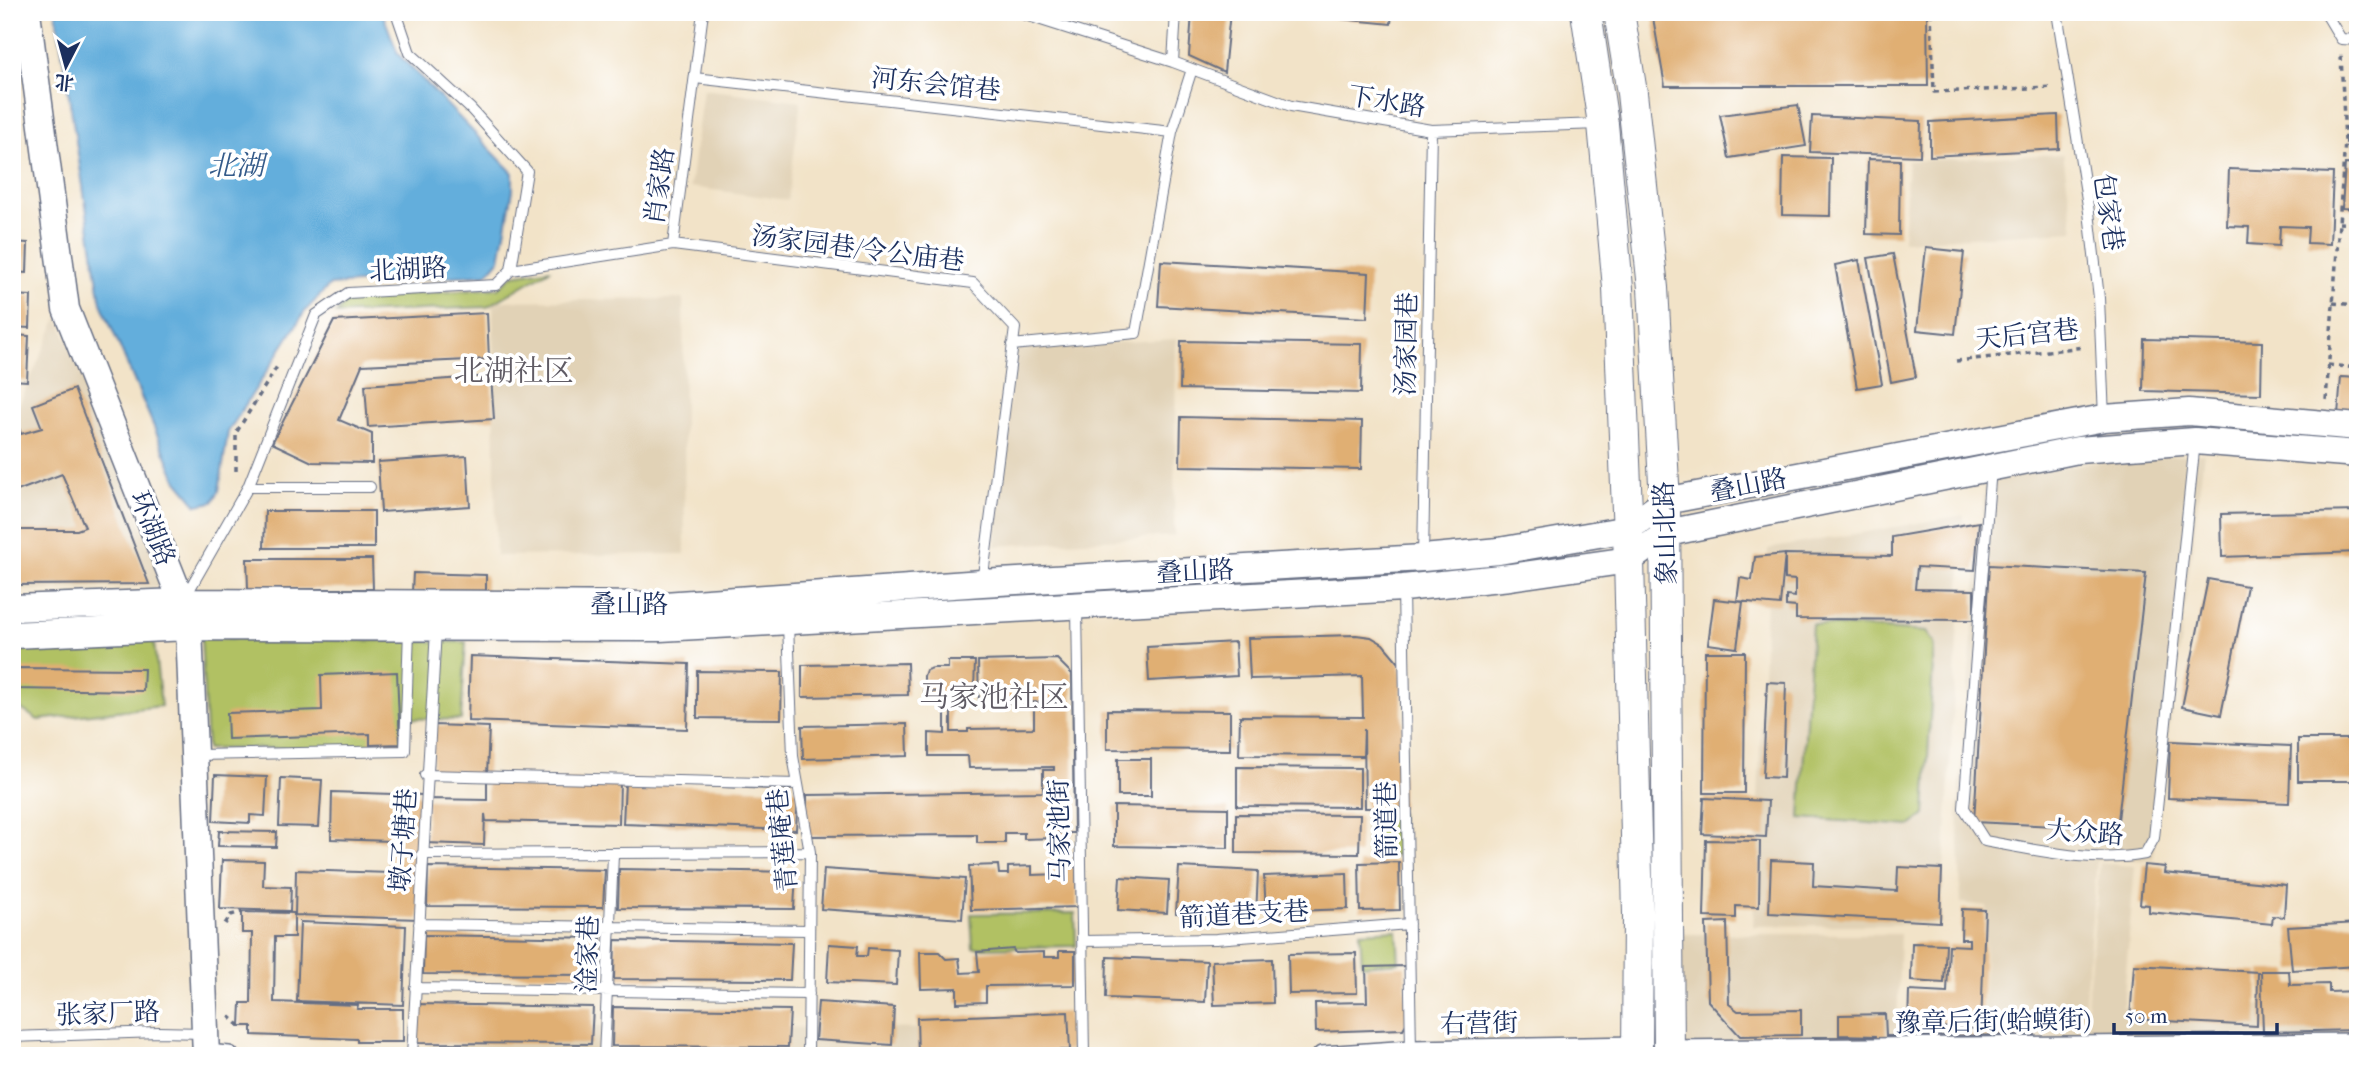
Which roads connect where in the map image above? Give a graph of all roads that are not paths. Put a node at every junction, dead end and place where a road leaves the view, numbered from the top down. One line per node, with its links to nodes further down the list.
1 (396, 12): 18 (lane)
2 (703, 12): 13 (lane, 肖家路)
3 (1016, 12): 11 (lane, 下水路)
4 (1176, 12): 11 (lane)
5 (1586, 12): 14 (main road, 象山北路)
6 (1619, 12): 27 (main road, 象山北路)
7 (2057, 12): 20 (lane, 包家巷)
8 (2325, 12): 10 (lane)
9 (25, 15): 36 (main road, 环湖路)
10 (2358, 40)
11 (1172, 62): 12 (lane, 下水路)
12 (1192, 69): 15 (lane, 下水路); 16 (lane)
13 (695, 78): 16 (lane, 河东会馆巷); 17 (lane, 肖家路)
14 (1603, 124): 15 (lane, 下水路); 28 (main road, 象山北路)
15 (1431, 130): 30 (lane, 汤家园巷)
16 (1172, 132): 19 (lane)
17 (673, 245): 18 (lane, 肖家路); 19 (lane, 汤家园巷/令公庙巷)
18 (511, 270): 25 (lane, 北湖路)
19 (1012, 345): 32 (lane, 汤家园巷/令公庙巷)
20 (2104, 418): 21 (main road, 叠山路); 27 (main road, 叠山路)
21 (2358, 427)
22 (2195, 441): 23 (main road, 叠山路); 24 (main road, 叠山路); 24 (lane, 大众路)
23 (2358, 454)
24 (1991, 468): 29 (main road, 叠山路)
25 (248, 487): 26 (lane); 36 (lane, 北湖路)
26 (370, 487)
27 (1665, 501): 28 (main road, 叠山路); 29 (main road, 象山北路)
28 (1628, 529): 30 (main road, 叠山路); 31 (main road, 象山北路)
29 (1667, 533): 31 (main road, 叠山路); 64 (main road, 象山北路)
30 (1423, 558): 32 (main road, 叠山路)
31 (1629, 560): 33 (main road, 叠山路); 60 (main road, 象山北路)
32 (982, 583): 36 (main road, 叠山路)
33 (1403, 588): 34 (main road, 叠山路); 48 (lane, 箭道巷)
34 (1077, 605): 37 (main road, 叠山路); 51 (lane, 马家池街)
35 (12, 608): 36 (main road, 叠山路)
36 (186, 615): 38 (main road, 叠山路); 40 (main road, 叠山路); 41 (main road, 环湖路)
37 (788, 621): 39 (main road, 叠山路); 43 (lane, 青莲庵巷)
38 (409, 628): 39 (main road, 叠山路); 41 (lane)
39 (437, 628): 42 (lane, 墩子塘巷)
40 (12, 635)
41 (195, 755): 57 (main road, 环湖路)
42 (426, 775): 43 (lane); 45 (lane, 墩子塘巷)
43 (798, 784): 44 (lane, 青莲庵巷)
44 (810, 852): 46 (lane); 50 (lane, 青莲庵巷)
45 (422, 854): 46 (lane); 47 (lane, 墩子塘巷)
46 (612, 855): 49 (lane, 淦家巷)
47 (419, 924): 49 (lane); 52 (lane, 墩子塘巷)
48 (1409, 924): 51 (lane, 箭道巷支巷); 58 (lane, 箭道巷)
49 (609, 927): 50 (lane); 53 (lane, 淦家巷)
50 (809, 930): 54 (lane, 青莲庵巷)
51 (1082, 941): 68 (lane, 马家池街)
52 (415, 988): 53 (lane); 65 (lane, 墩子塘巷)
53 (607, 991): 54 (lane); 66 (lane, 淦家巷)
54 (809, 994): 67 (lane, 青莲庵巷)
55 (12, 1037): 57 (lane, 张家厂路)
56 (2353, 1047): 59 (street, 豫章后街(蛤蟆街))
57 (211, 1050)
58 (1411, 1050): 62 (street, 右营街); 69 (street, 右营街)
59 (2212, 1050): 61 (street, 豫章后街(蛤蟆街))
60 (1637, 1051): 62 (street, 右营街)
61 (2042, 1051): 63 (street, 豫章后街(蛤蟆街))
62 (1482, 1052)
63 (1812, 1052): 64 (street, 豫章后街(蛤蟆街))
64 (1670, 1053)
65 (412, 1056)
66 (604, 1056)
67 (808, 1056)
68 (1084, 1056)
69 (1322, 1056)

